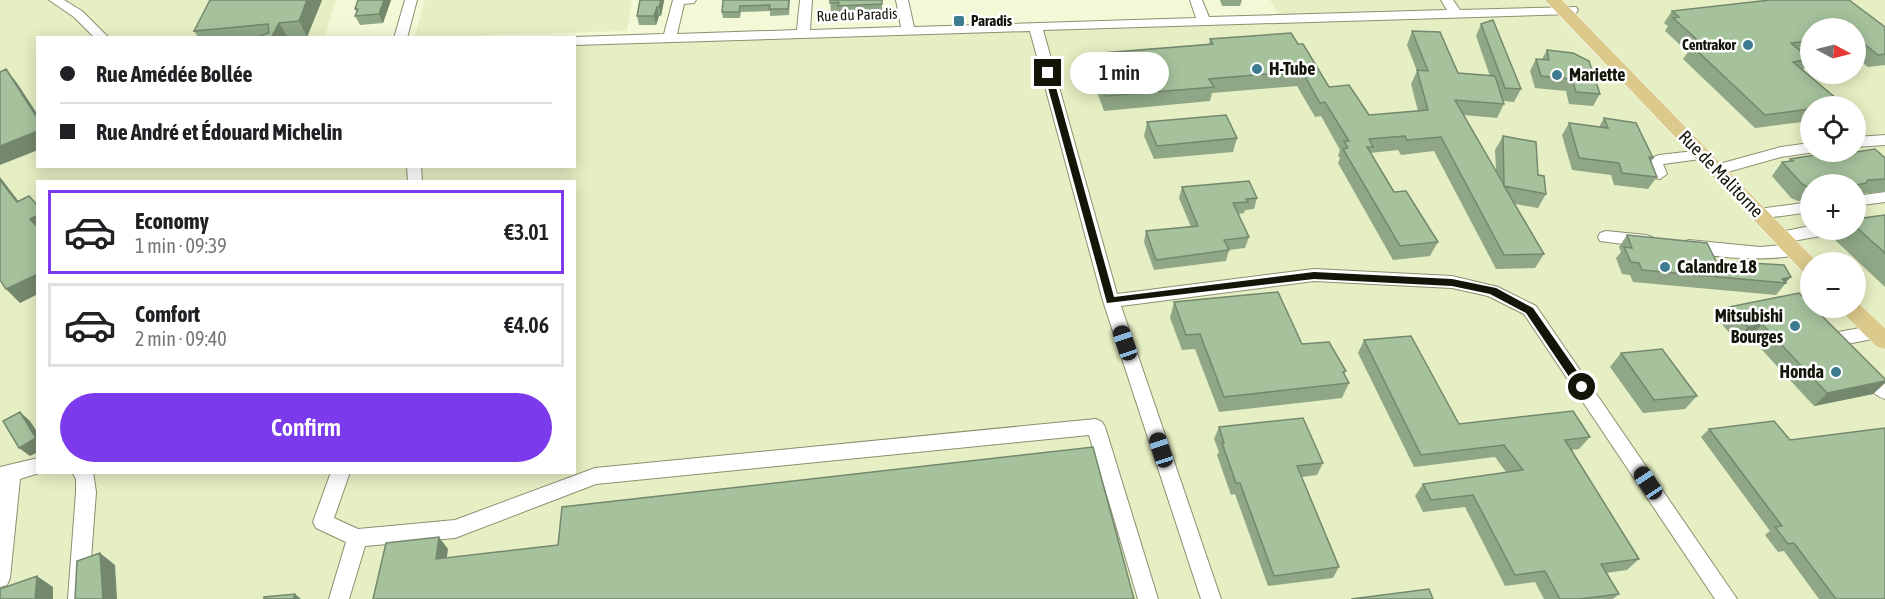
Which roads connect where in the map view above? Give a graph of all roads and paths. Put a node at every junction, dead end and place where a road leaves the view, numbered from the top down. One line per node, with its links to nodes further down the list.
1 (55, 0): 14 (street)
2 (411, 0): 15 (street)
3 (690, 0): 16 (street)
4 (806, 0): 13 (street)
5 (902, 0): 12 (street)
6 (1196, 0): 10 (street)
7 (1447, 0): 9 (street)
8 (1563, 5): 9 (street, Rue du Paradis); 21 (main road, Rue de Malitorne)
9 (1457, 15): 10 (street, Rue du Paradis)
10 (1204, 22): 11 (street, Rue du Paradis)
11 (1036, 28): 12 (street, Rue du Paradis); 32 (street)
12 (908, 30): 13 (street, Rue du Paradis)
13 (803, 34): 16 (street, Rue du Paradis)
14 (101, 36)
15 (401, 36)
16 (670, 38): 17 (street, Rue du Paradis)
17 (576, 41)
18 (1885, 140): 19 (street)
19 (1866, 141)
20 (1800, 149): 22 (street)
21 (1703, 155): 22 (main road, Rue de Malitorne); 23 (street)
22 (1717, 170): 27 (main road, Rue de Malitorne)
23 (1660, 174)
24 (1885, 197): 25 (street)
25 (1866, 200)
26 (1800, 208): 27 (street)
27 (1759, 214): 30 (main road, Rue de Malitorne)
28 (1606, 237): 30 (street)
29 (1800, 239): 30 (street)
30 (1787, 244): 31 (main road, Rue de Malitorne)
31 (1800, 257)
32 (1111, 301): 45 (street); 46 (street)
33 (1861, 318): 34 (main road)
34 (1880, 337): 35 (street)
35 (1885, 392)
36 (36, 466): 37 (street)
37 (6, 473): 41 (street)
38 (83, 474): 42 (street)
39 (340, 474): 40 (street)
40 (357, 538): 43 (street); 44 (street)
41 (0, 578)
42 (78, 599)
43 (339, 599)
44 (1149, 599)
45 (1211, 599)
46 (1726, 599)

